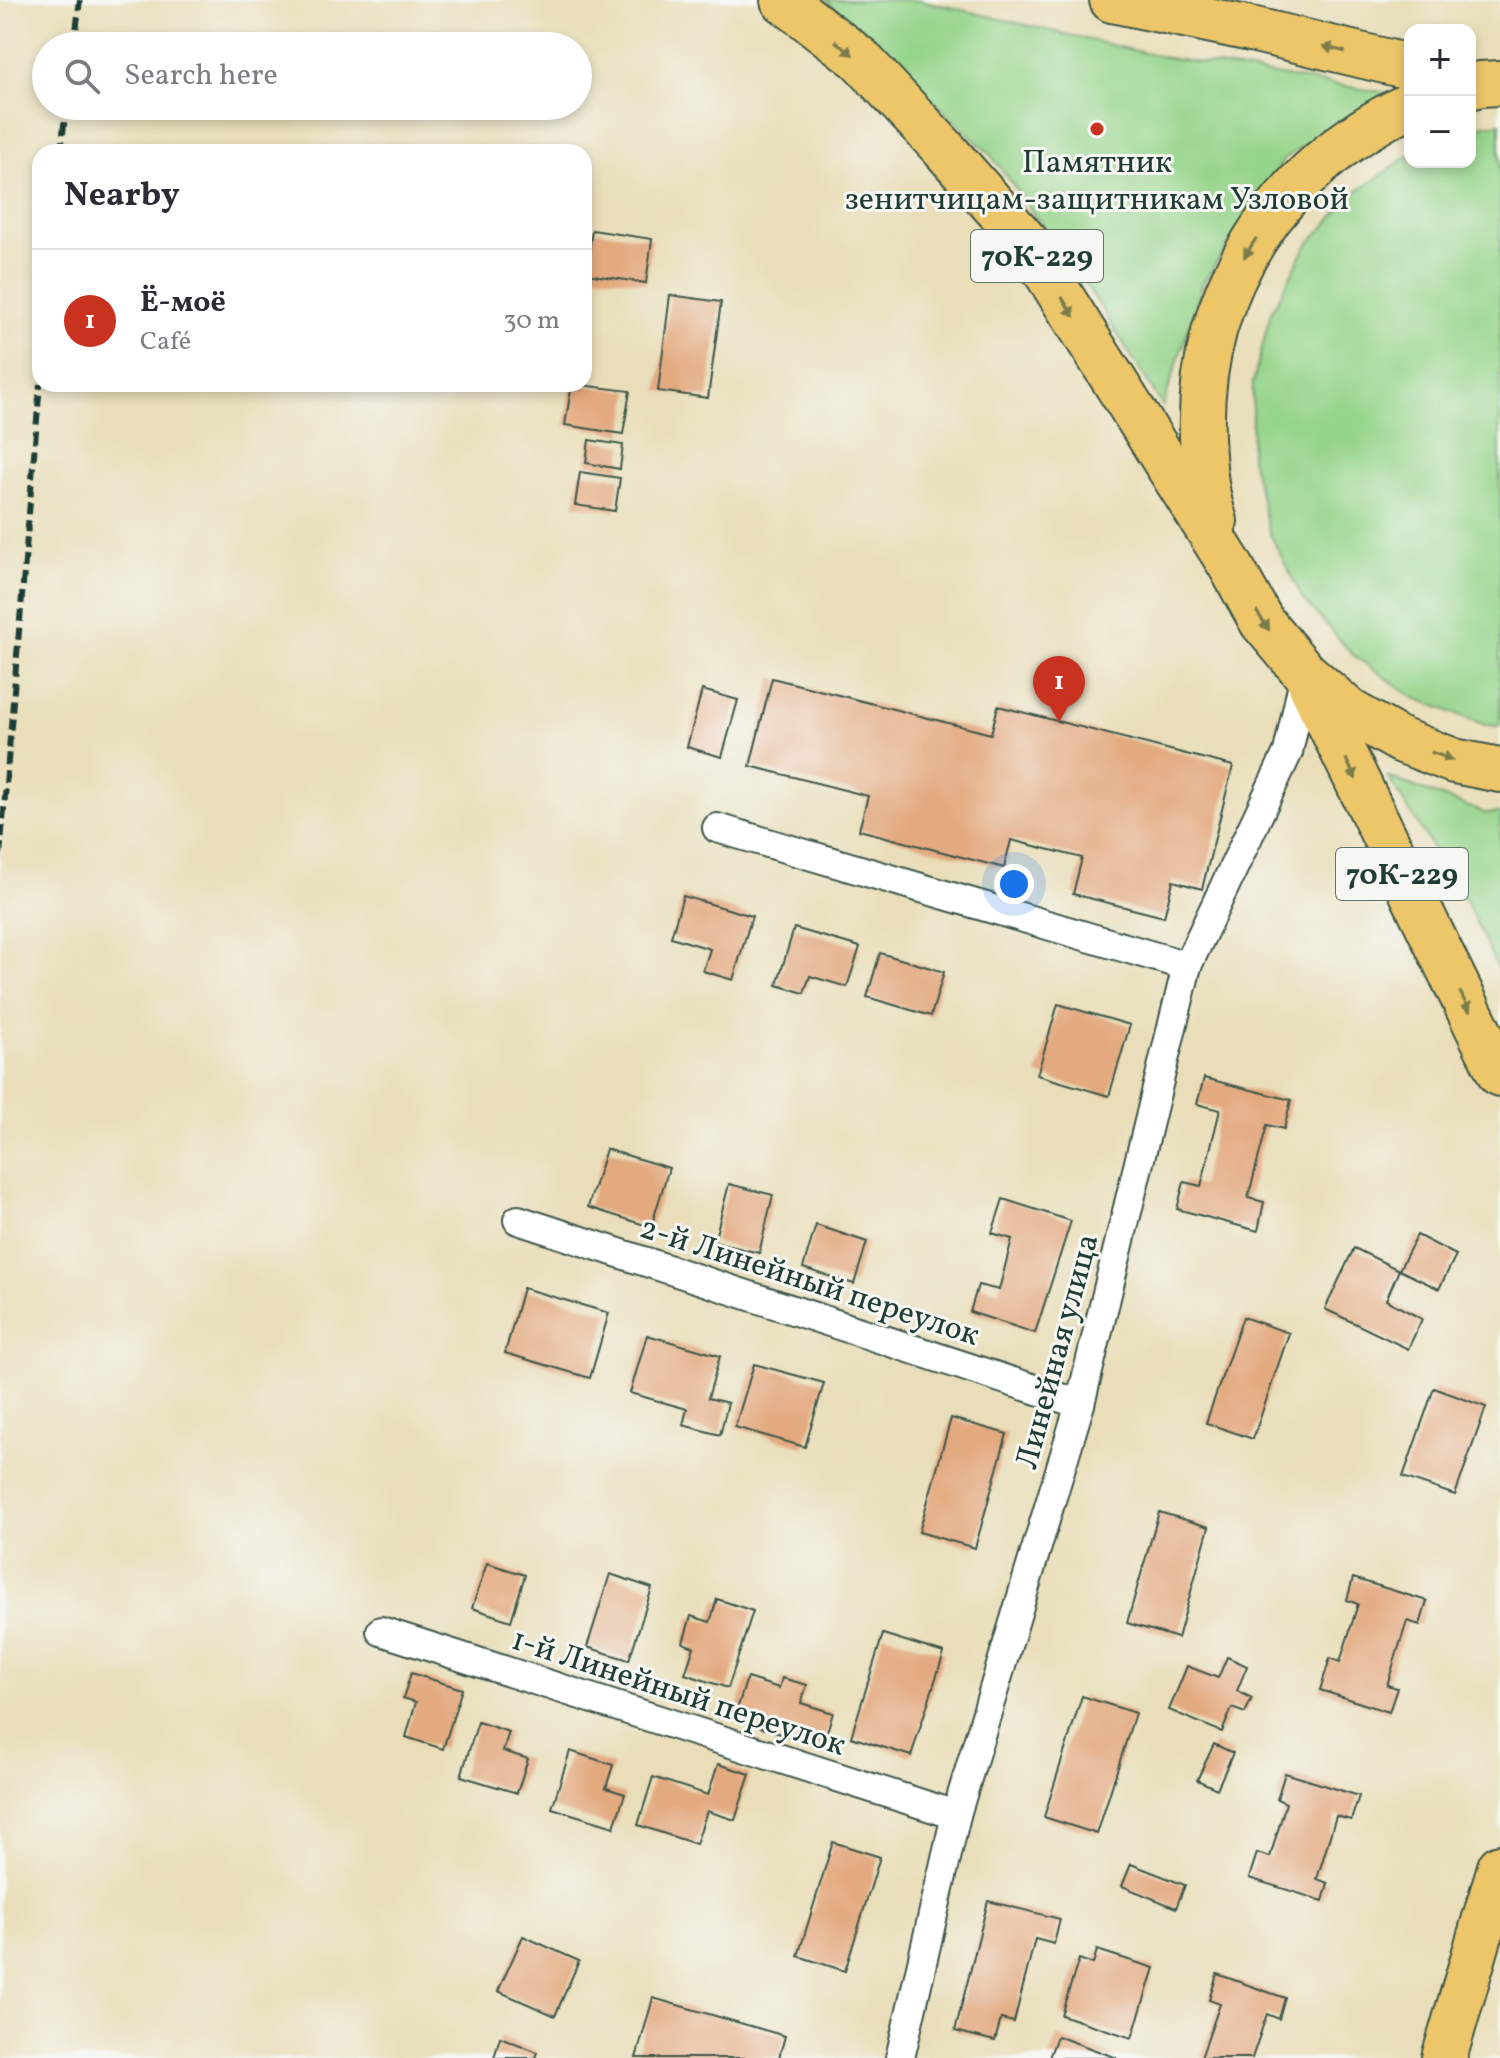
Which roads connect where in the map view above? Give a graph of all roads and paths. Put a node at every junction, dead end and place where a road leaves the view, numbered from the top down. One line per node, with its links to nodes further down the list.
1 (783, 0): 5 (main road, 70К-229, one-way to 5)
2 (1112, 0): 3 (main road, one-way to 2)
3 (1404, 66)
4 (1404, 108): 5 (main road, 70К-229, one-way to 5)
5 (1229, 563): 6 (main road, 70К-229, one-way to 6)
6 (1305, 673): 7 (main road, 70К-229, one-way to 7); 9 (street, Линейная улица); 10 (main road, 70К-229, one-way to 10)
7 (1500, 770)
8 (717, 828): 9 (street)
9 (1187, 966): 12 (street, Линейная улица)
10 (1500, 1074)
11 (518, 1220): 12 (street, 2-й Линейный переулок)
12 (1080, 1404): 14 (street, Линейная улица)
13 (381, 1631): 14 (street, 1-й Линейный переулок)
14 (956, 1815): 16 (street, Линейная улица)
15 (1500, 1867): 17 (main road)
16 (900, 2058)
17 (1444, 2058)

